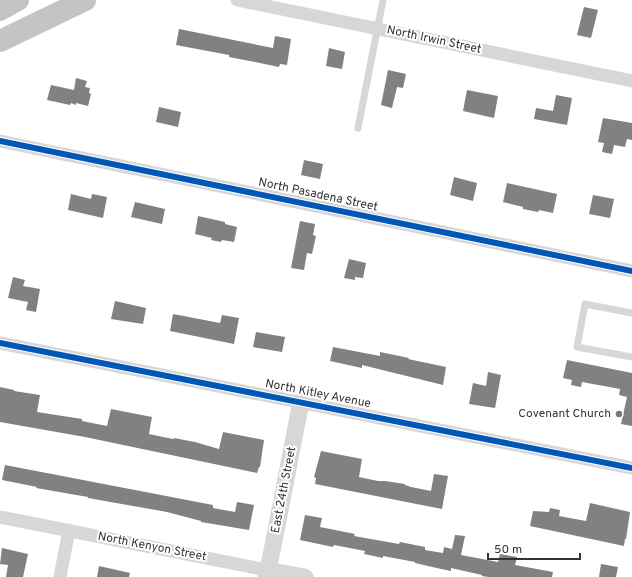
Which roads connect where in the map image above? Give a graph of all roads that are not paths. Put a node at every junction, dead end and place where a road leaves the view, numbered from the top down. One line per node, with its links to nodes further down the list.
1 (18, 0): 5 (highway)
2 (85, 0): 7 (highway)
3 (237, 0): 6 (street, North Irwin Street)
4 (384, 0): 6 (lane)
5 (0, 10)
6 (378, 29): 8 (street, North Irwin Street); 9 (lane)
7 (0, 41)
8 (632, 81)
9 (358, 128)
10 (0, 141): 11 (street, North Pasadena Street)
11 (632, 271)
12 (632, 313): 14 (lane)
13 (0, 343): 15 (street, North Kitley Avenue)
14 (632, 357)
15 (301, 402): 16 (street, North Kitley Avenue); 19 (street, East 24th Street)
16 (632, 468)
17 (0, 517): 18 (street, North Kenyon Street)
18 (69, 530): 19 (street, North Kenyon Street); 20 (street)
19 (266, 573): 21 (street, North Kenyon Street)
20 (60, 577)
21 (305, 577)

